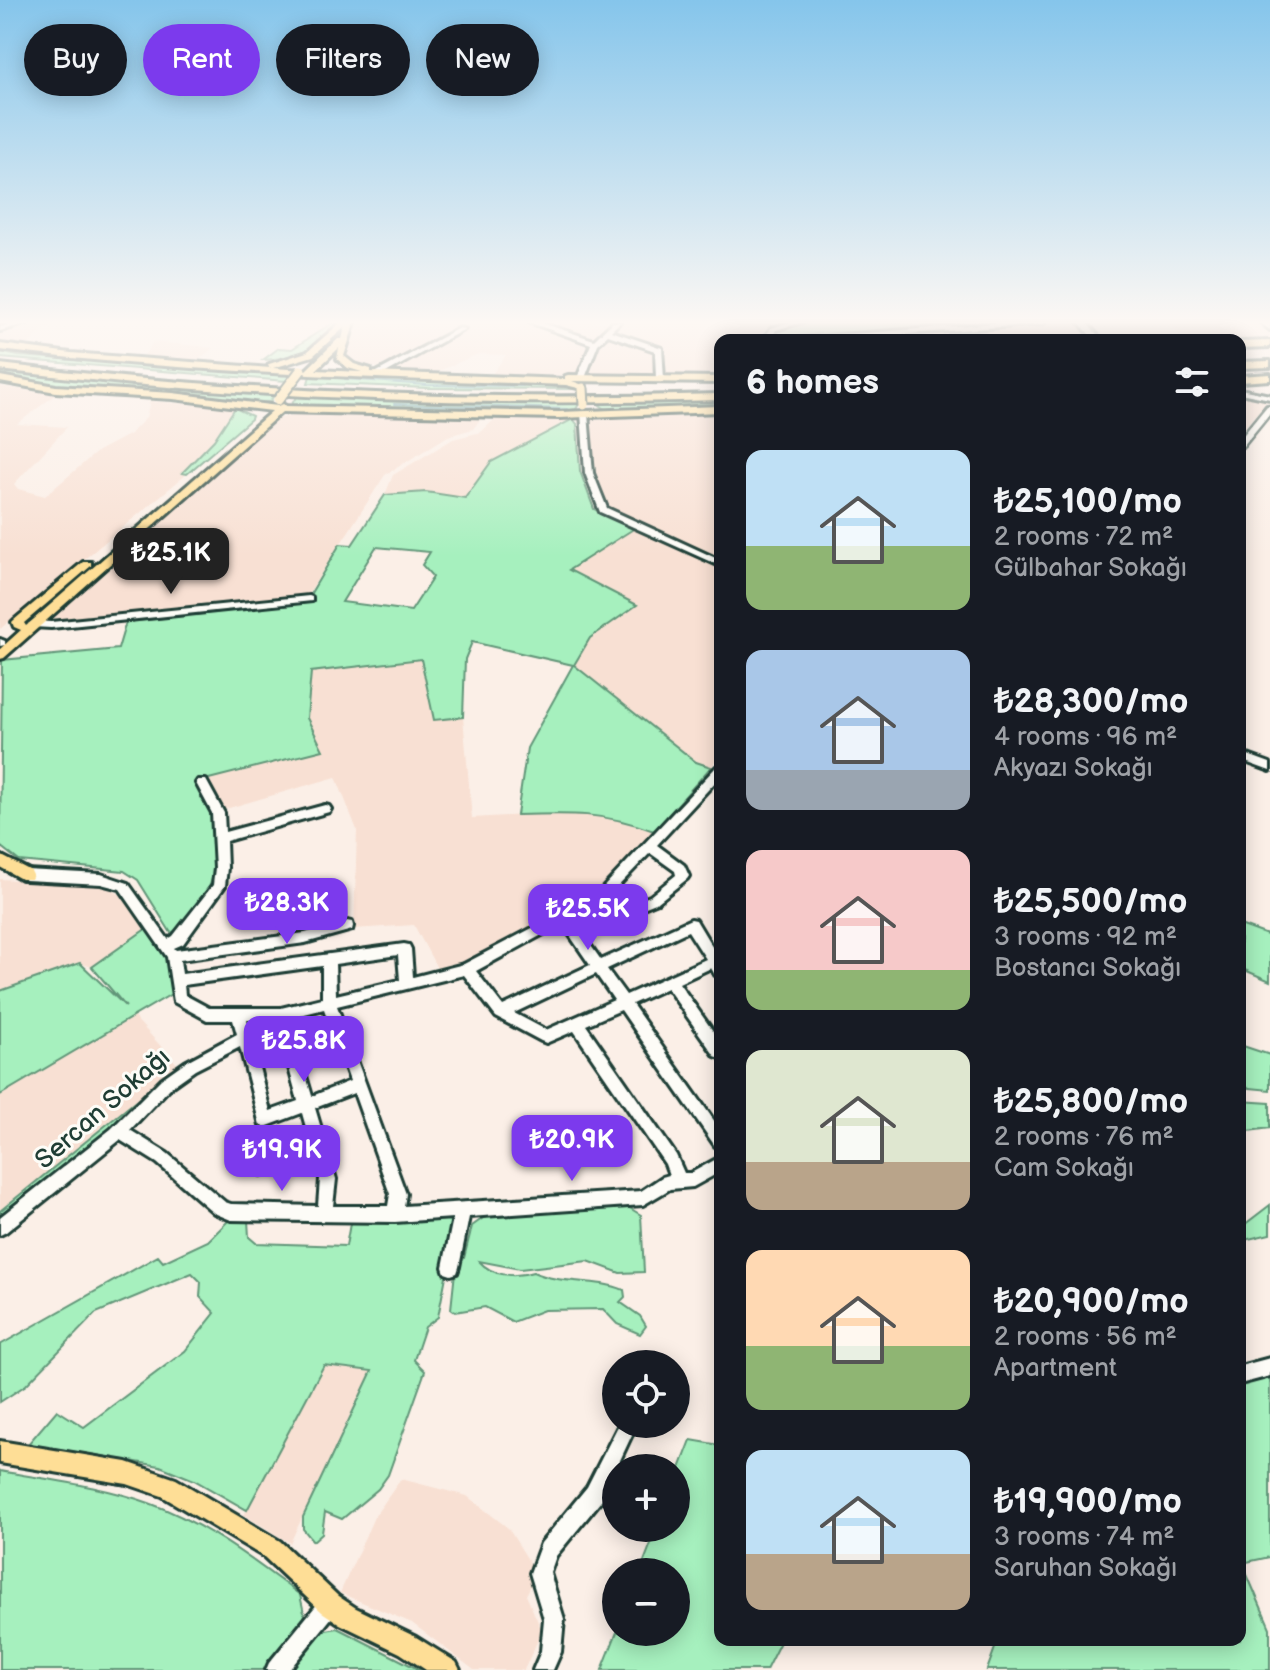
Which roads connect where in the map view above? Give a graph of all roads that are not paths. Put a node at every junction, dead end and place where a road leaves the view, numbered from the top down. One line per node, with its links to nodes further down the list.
1 (197, 400): 5 (main road)
2 (282, 400): 4 (main road)
3 (587, 400): 6 (main road, bridge)
4 (279, 404): 5 (main road); 9 (main road); 10 (main road)
5 (229, 405): 10 (main road)
6 (587, 408): 8 (main road); 9 (main road); 12 (street)
7 (1270, 408): 11 (street)
8 (714, 409)
9 (314, 410): 10 (main road)
10 (254, 428): 14 (main road); 14 (main road)
11 (1246, 437)
12 (714, 560)
13 (309, 599): 14 (street)
14 (26, 625): 15 (main road); 16 (main road)
15 (0, 643)
16 (0, 655)
17 (1246, 758): 18 (street)
18 (1270, 767)
19 (714, 776): 23 (street)
20 (202, 783): 22 (street)
21 (325, 809): 22 (street)
22 (220, 838): 29 (street)
23 (649, 846): 27 (street); 27 (street)
24 (0, 860): 26 (main road)
25 (0, 870): 26 (main road)
26 (26, 875): 29 (street)
27 (569, 925): 32 (street); 34 (street)
28 (347, 926): 29 (street)
29 (170, 951): 35 (street)
30 (328, 959): 35 (street); 37 (street); 39 (street)
31 (714, 961): 32 (street)
32 (599, 967): 38 (street); 40 (street)
33 (714, 967): 36 (street)
34 (467, 969): 37 (street); 40 (street)
35 (177, 980): 42 (street)
36 (670, 981): 38 (street); 45 (street)
37 (407, 985): 39 (street)
38 (623, 1002): 43 (street); 49 (street)
39 (329, 1003): 41 (street); 46 (street)
40 (501, 1013): 43 (street)
41 (281, 1014): 42 (street); 47 (street)
42 (239, 1015): 44 (street)
43 (577, 1023): 53 (street)
44 (245, 1037): 47 (street); 48 (street, Sercan Sokağı)
45 (714, 1043)
46 (357, 1085): 47 (street); 56 (street)
47 (307, 1104): 50 (street)
48 (119, 1131): 55 (street); 57 (street, Sercan Sokağı)
49 (714, 1132)
50 (319, 1146): 51 (street); 55 (street)
51 (261, 1168)
52 (714, 1168): 53 (street)
53 (679, 1182): 54 (street)
54 (462, 1211): 56 (street); 58 (street)
55 (325, 1213): 56 (street)
56 (395, 1214)
57 (0, 1227)
58 (451, 1267)
59 (1270, 1367): 60 (street)
60 (1246, 1373)
61 (621, 1438): 66 (street)
62 (0, 1452): 63 (main road)
63 (330, 1604): 64 (street); 65 (main road)
64 (276, 1670)
65 (448, 1670)
66 (543, 1670)

